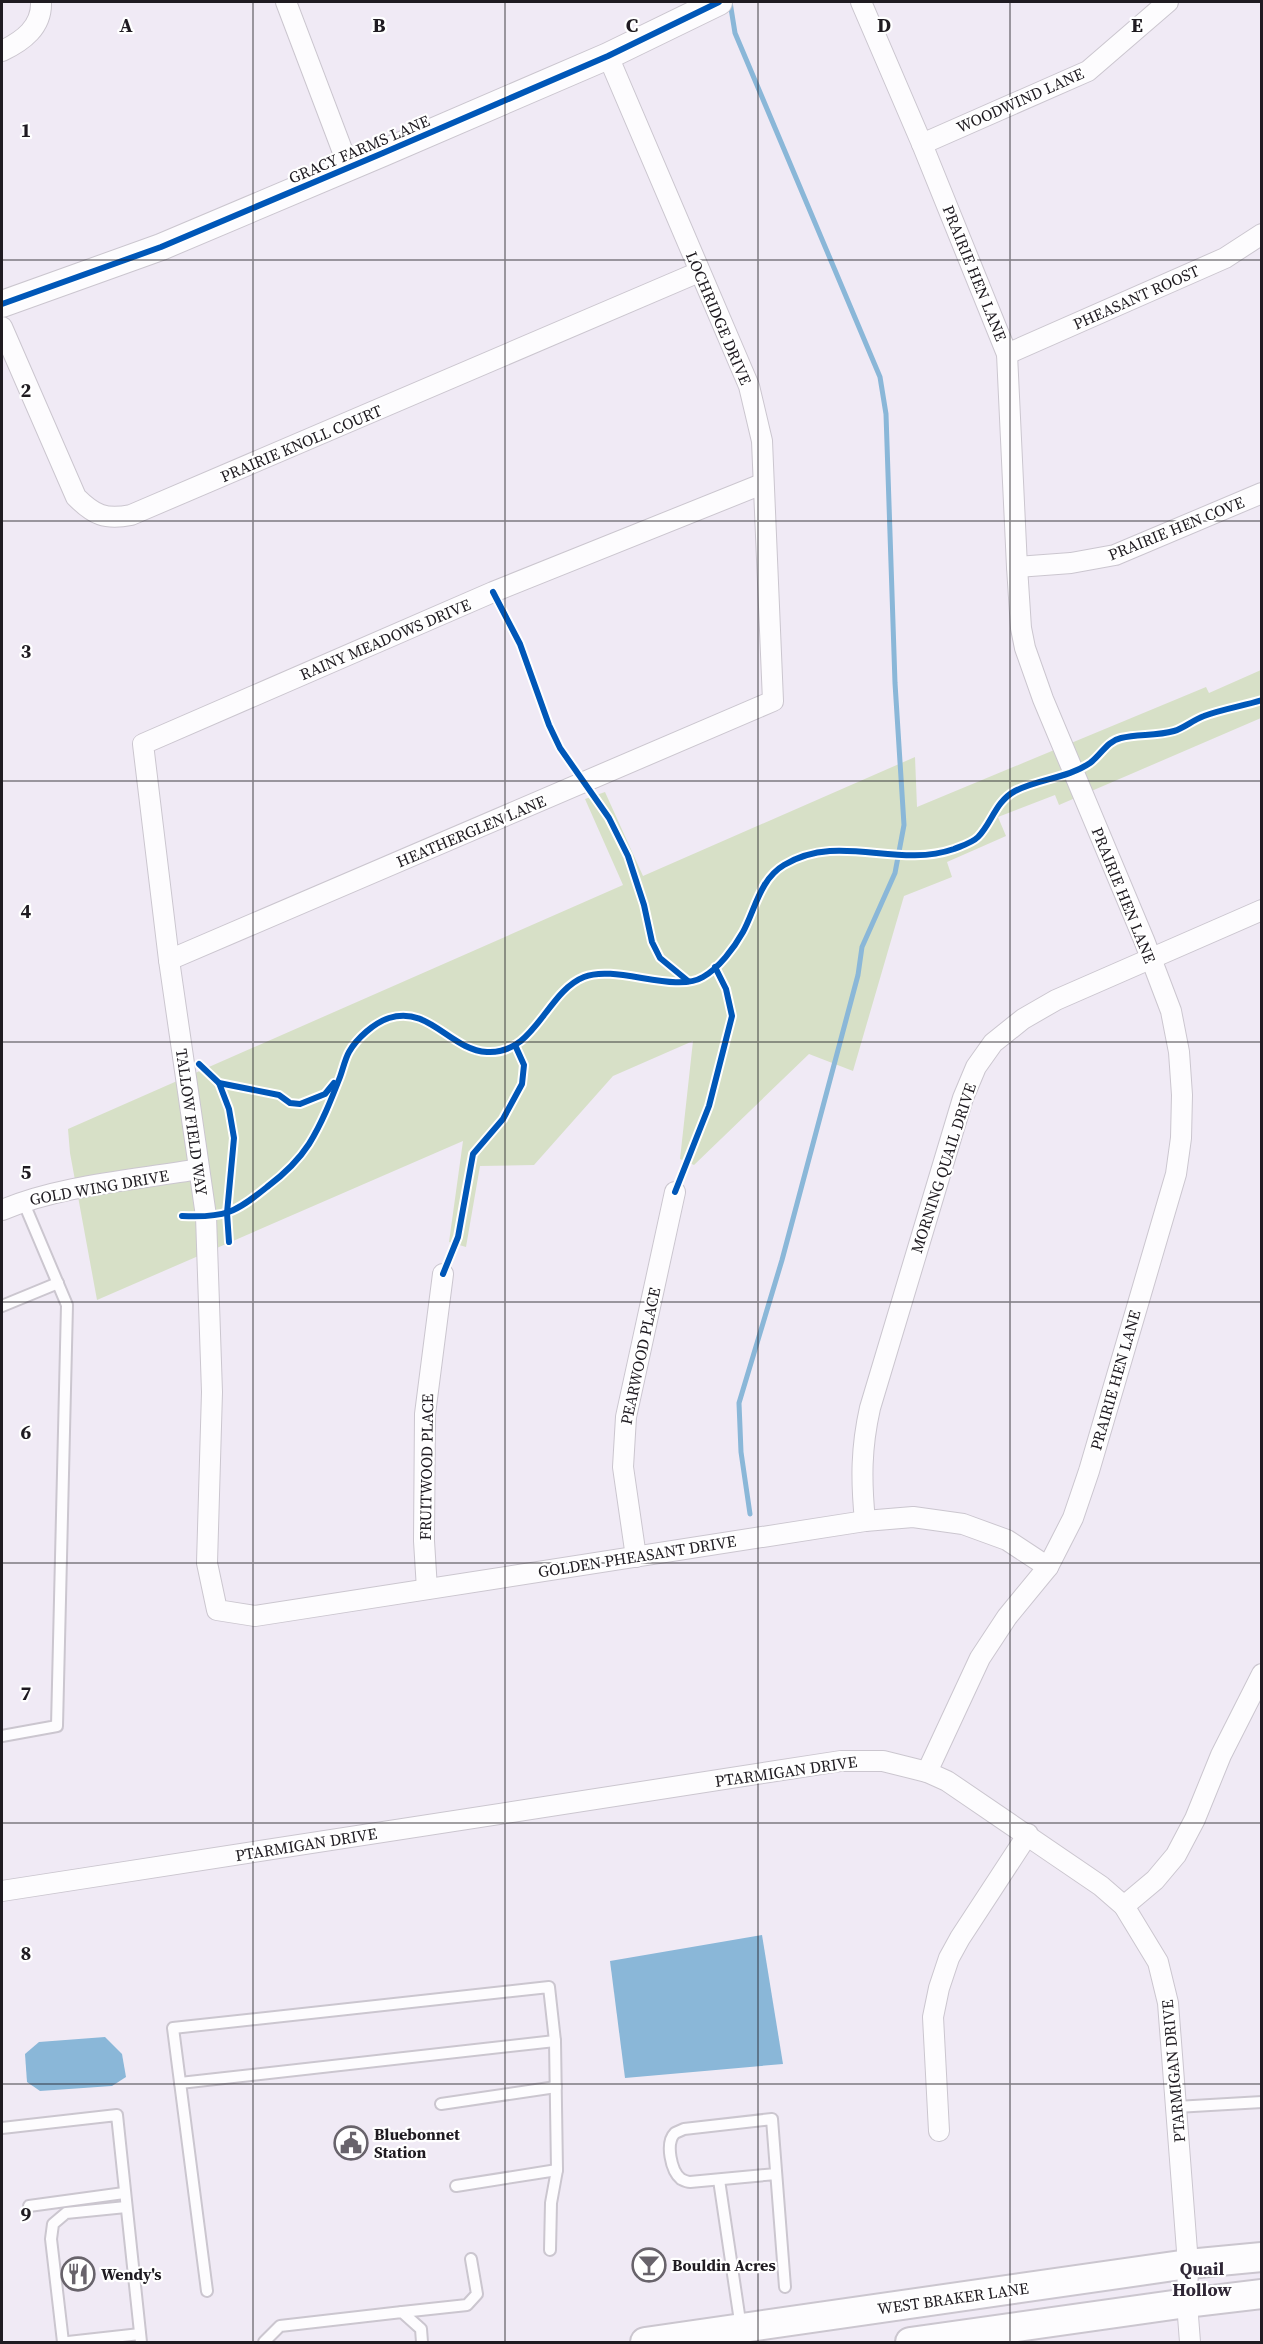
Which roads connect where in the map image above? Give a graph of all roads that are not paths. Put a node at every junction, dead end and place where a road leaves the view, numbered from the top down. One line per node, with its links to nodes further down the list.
1 (41, 2): 6 (street)
2 (286, 2): 9 (street)
3 (861, 2): 8 (street, PRAIRIE HEN LANE)
4 (1168, 2): 8 (street, WOODWIND LANE)
5 (712, 5): 7 (street, GRACY FARMS LANE)
6 (2, 51)
7 (608, 57): 9 (street, GRACY FARMS LANE); 11 (street, LOCHRIDGE DRIVE)
8 (922, 144): 14 (street, PRAIRIE HEN LANE)
9 (349, 168): 12 (street, GRACY FARMS LANE)
10 (1262, 234): 14 (street, PHEASANT ROOST)
11 (699, 272): 13 (street, PRAIRIE KNOLL COURT); 15 (street, LOCHRIDGE DRIVE)
12 (2, 304)
13 (2, 327)
14 (1008, 354): 17 (street, PRAIRIE HEN LANE)
15 (762, 484): 18 (street, LOCHRIDGE DRIVE); 19 (street, RAINY MEADOWS DRIVE)
16 (1262, 493): 17 (street, PRAIRIE HEN COVE)
17 (1017, 567): 21 (street, PRAIRIE HEN LANE)
18 (773, 701): 22 (street, HEATHERGLEN LANE)
19 (143, 744): 22 (street, TALLOW FIELD WAY)
20 (1262, 910): 21 (street, MORNING QUAIL DRIVE)
21 (1150, 957): 30 (street, MORNING QUAIL DRIVE); 32 (street, PRAIRIE HEN LANE)
22 (170, 960): 23 (street, TALLOW FIELD WAY)
23 (199, 1169): 25 (street, GOLD WING DRIVE); 34 (street, TALLOW FIELD WAY)
24 (675, 1192): 31 (street, PEARWOOD PLACE)
25 (23, 1201): 26 (street, GOLD WING DRIVE); 28 (lane)
26 (2, 1210)
27 (443, 1274): 33 (street, FRUITWOOD PLACE)
28 (58, 1283): 29 (lane); 36 (lane)
29 (2, 1306)
30 (865, 1521): 31 (street, GOLDEN PHEASANT DRIVE); 32 (street, GOLDEN PHEASANT DRIVE)
31 (636, 1557): 33 (street, GOLDEN PHEASANT DRIVE)
32 (1048, 1567): 37 (street, PRAIRIE HEN LANE)
33 (428, 1589): 34 (street, GOLDEN PHEASANT DRIVE)
34 (217, 1610)
35 (1262, 1674): 40 (street)
36 (2, 1736)
37 (927, 1772): 38 (street, PTARMIGAN DRIVE); 39 (street, PTARMIGAN DRIVE)
38 (1028, 1834): 40 (street, PTARMIGAN DRIVE); 48 (street)
39 (2, 1891)
40 (1124, 1906): 46 (street, PTARMIGAN DRIVE)
41 (555, 2041): 42 (lane); 42 (lane); 43 (lane)
42 (180, 2083): 61 (lane)
43 (556, 2087): 45 (lane); 49 (lane)
44 (1262, 2102): 46 (lane)
45 (441, 2104)
46 (1176, 2107): 59 (street, PTARMIGAN DRIVE)
47 (2, 2128): 53 (lane)
48 (939, 2131)
49 (557, 2170): 52 (lane); 56 (lane)
50 (776, 2174): 51 (lane); 51 (lane); 60 (lane)
51 (719, 2180): 65 (lane)
52 (456, 2186)
53 (124, 2193): 54 (lane); 55 (lane)
54 (29, 2206)
55 (126, 2207): 66 (lane); 67 (lane)
56 (550, 2250)
57 (1262, 2257): 59 (main road, WEST BRAKER LANE)
58 (471, 2259): 64 (lane)
59 (1188, 2264): 63 (street, PTARMIGAN DRIVE); 65 (main road, WEST BRAKER LANE)
60 (785, 2287)
61 (207, 2291)
62 (1262, 2294): 63 (main road)
63 (1187, 2302): 71 (main road); 72 (street, PTARMIGAN DRIVE)
64 (402, 2312): 68 (lane); 69 (lane)
65 (741, 2329): 70 (main road, WEST BRAKER LANE)
66 (141, 2338): 67 (lane)
67 (66, 2343)
68 (264, 2343)
69 (422, 2343)
70 (645, 2343)
71 (910, 2343)
72 (1190, 2343)

